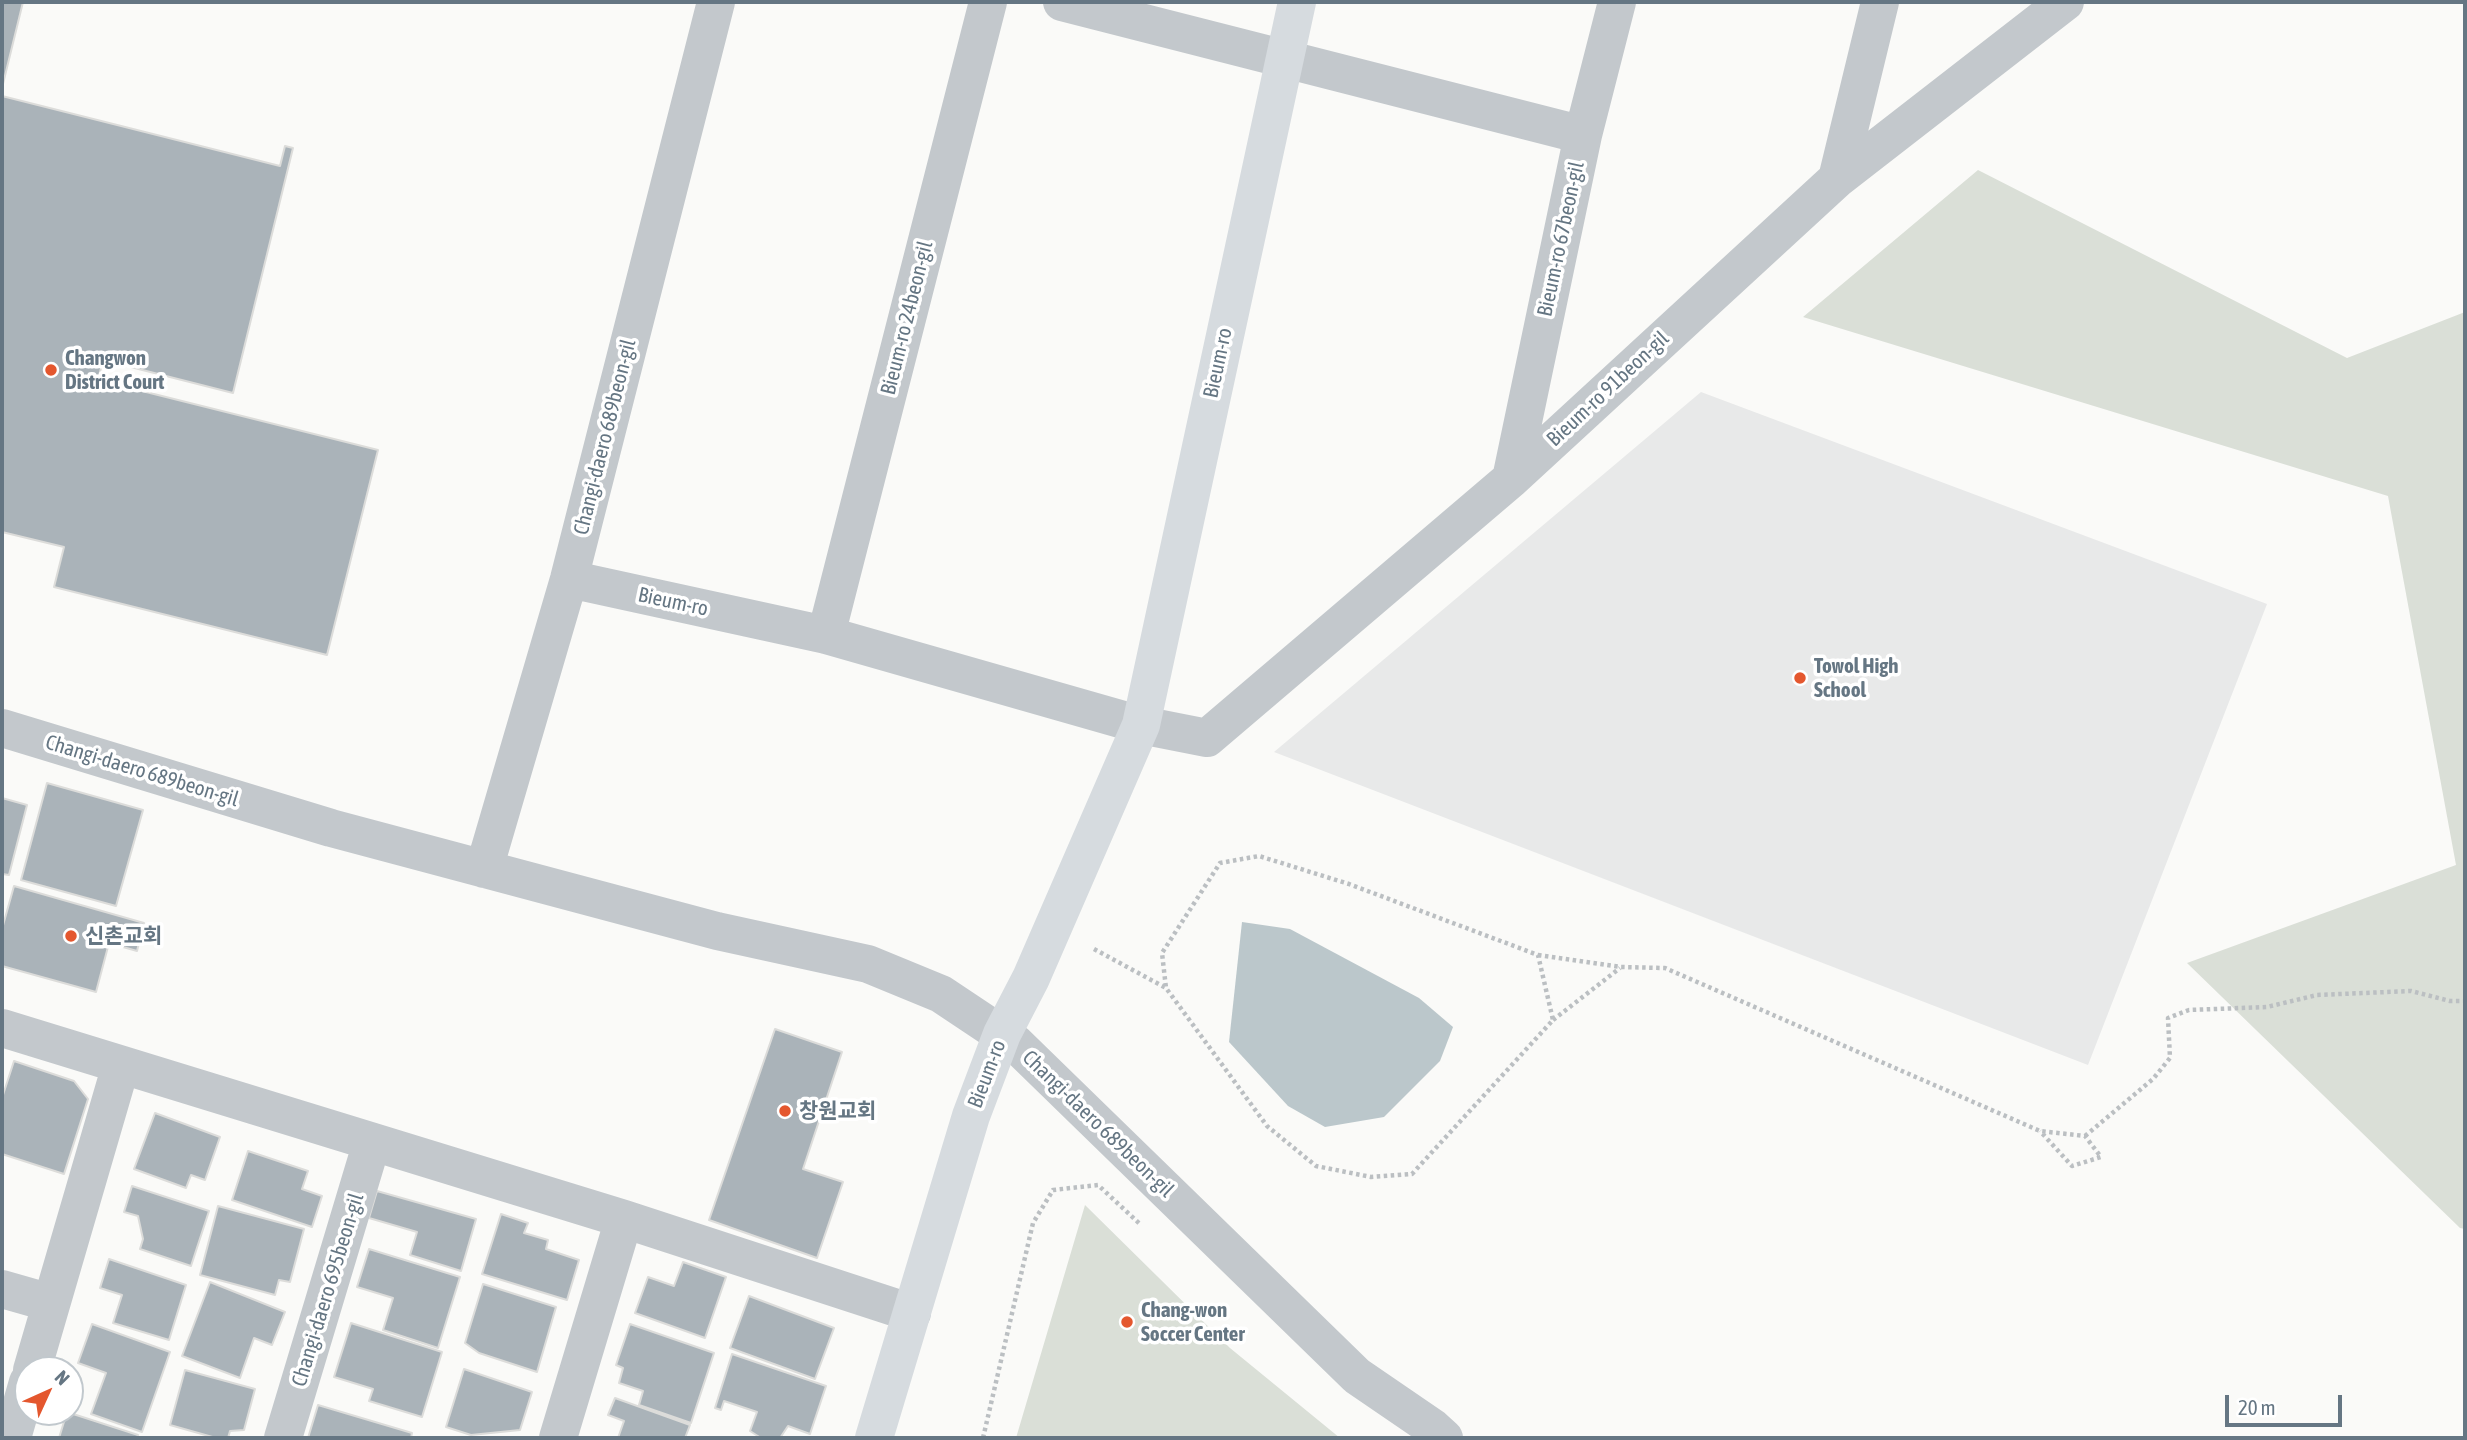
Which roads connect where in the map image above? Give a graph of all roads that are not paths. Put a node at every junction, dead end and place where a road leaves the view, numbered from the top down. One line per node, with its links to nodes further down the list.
1 (716, 2): 12 (street, Changi-daero 689beon-gil)
2 (988, 2): 13 (street, Bieum-ro 24beon-gil)
3 (1062, 2): 8 (street)
4 (1297, 2): 8 (street, Bieum-ro)
5 (1617, 2): 9 (street, Bieum-ro 67beon-gil)
6 (1880, 2): 10 (street)
7 (2065, 2): 10 (street, Bieum-ro 91beon-gil)
8 (1283, 56): 9 (street); 14 (street, Bieum-ro)
9 (1583, 135): 11 (street, Bieum-ro 67beon-gil)
10 (1837, 179): 11 (street, Bieum-ro 91beon-gil)
11 (1511, 479): 14 (street, Bieum-ro 91beon-gil)
12 (569, 579): 13 (street, Bieum-ro); 16 (street, Changi-daero 689beon-gil)
13 (826, 635): 14 (street, Bieum-ro)
14 (1141, 724): 18 (street, Bieum-ro)
15 (2, 728): 16 (street, Changi-daero 689beon-gil)
16 (485, 869): 18 (street, Changi-daero 689beon-gil)
17 (2, 1028): 19 (street)
18 (1002, 1034): 24 (street, Bieum-ro); 29 (street, Changi-daero 689beon-gil)
19 (121, 1065): 20 (street); 23 (street)
20 (372, 1142): 21 (street); 26 (street, Changi-daero 695beon-gil)
21 (624, 1219): 24 (street); 27 (street)
22 (2, 1289): 23 (street)
23 (51, 1303): 25 (street)
24 (912, 1313): 28 (street, Bieum-ro)
25 (36, 1356)
26 (283, 1438)
27 (558, 1438)
28 (874, 1438)
29 (1444, 1438)

